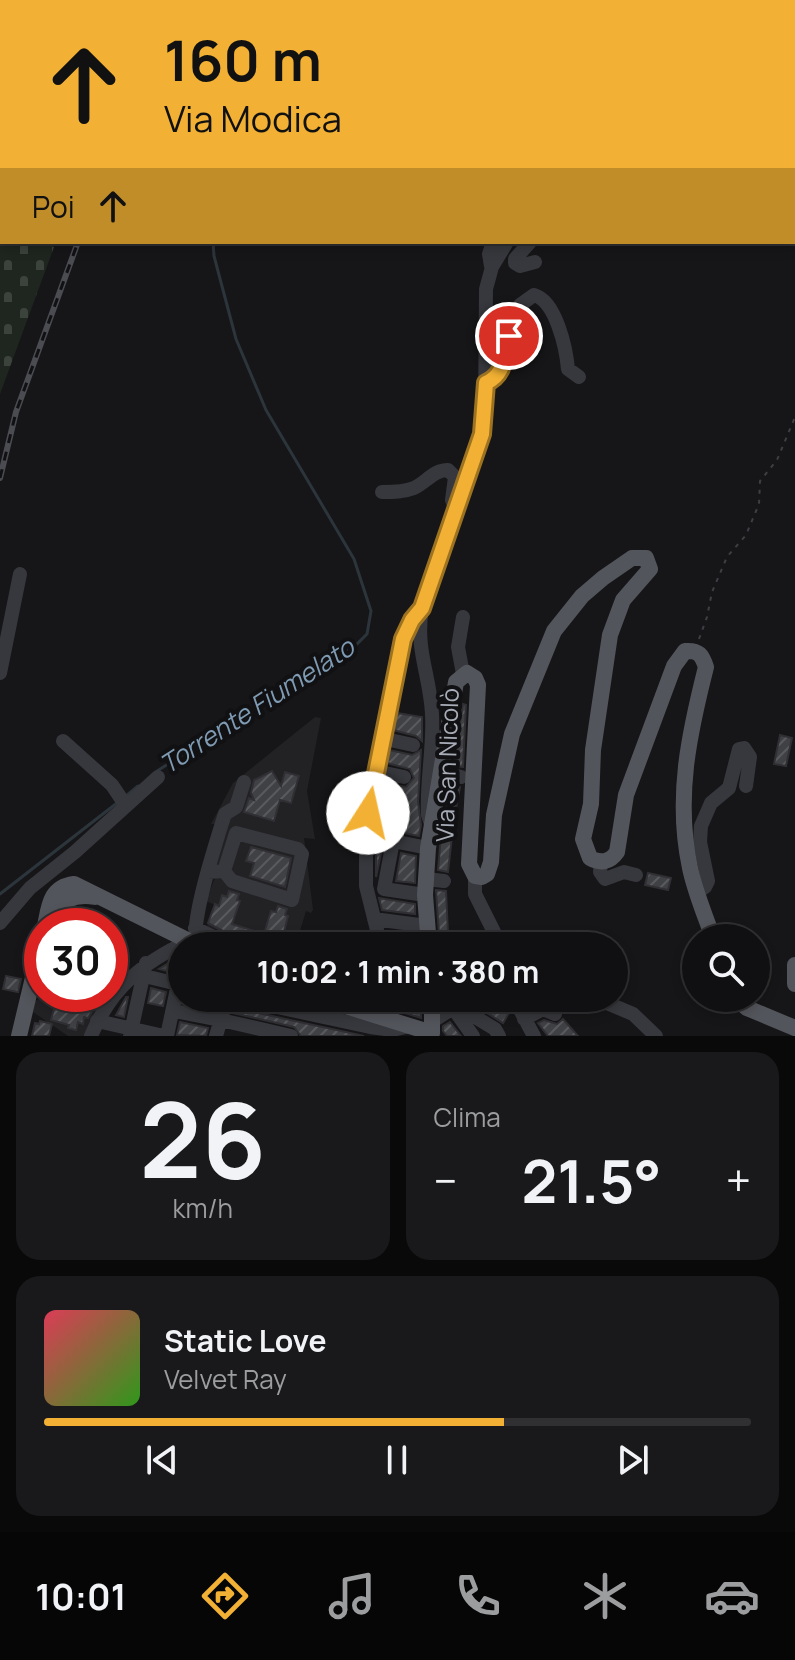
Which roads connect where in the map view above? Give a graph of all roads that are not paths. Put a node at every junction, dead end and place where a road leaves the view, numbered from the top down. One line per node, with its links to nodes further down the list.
1 (492, 244): 5 (street)
2 (506, 244): 5 (street)
3 (528, 244): 4 (street)
4 (535, 262)
5 (492, 267): 7 (street)
6 (579, 377): 7 (street)
7 (486, 383): 9 (street)
8 (382, 492): 9 (street)
9 (456, 512): 11 (street)
10 (20, 574): 13 (street)
11 (422, 608): 15 (street); 28 (street)
12 (463, 617): 14 (street)
13 (0, 673)
14 (463, 674): 19 (main road, Via San Nicolò); 35 (main road, Via San Nicolò)
15 (381, 738): 17 (street); 18 (street)
16 (63, 741): 26 (street)
17 (413, 745)
18 (375, 771): 21 (street); 25 (street)
19 (441, 774): 22 (street); 28 (main road, Via San Nicolò)
20 (158, 777): 26 (street)
21 (404, 777)
22 (461, 777)
23 (244, 782): 33 (street)
24 (746, 786): 38 (street)
25 (370, 803): 27 (street); 29 (street)
26 (126, 806): 43 (street)
27 (393, 807)
28 (440, 826): 30 (main road, Via San Nicolò)
29 (380, 838): 30 (street); 37 (street); 42 (street)
30 (428, 848): 37 (main road, Via San Nicolò)
31 (601, 862): 34 (street); 35 (main road, Via San Nicolò); 38 (main road)
32 (224, 871): 32 (street); 33 (street)
33 (208, 872): 49 (street)
34 (636, 875)
35 (475, 876): 52 (street)
36 (444, 881): 37 (street)
37 (425, 887): 45 (main road, Via San Nicolò)
38 (697, 893): 44 (main road)
39 (55, 908): 40 (main road)
40 (122, 908)
41 (128, 911): 46 (main road)
42 (374, 919): 45 (street); 50 (street)
43 (0, 923)
44 (708, 924)
45 (427, 926): 51 (main road, Via San Nicolò)
46 (163, 928): 47 (main road); 48 (street)
47 (181, 932)
48 (191, 932)
49 (196, 932)
50 (377, 932)
51 (428, 932)
52 (494, 932)
53 (168, 950): 55 (street)
54 (795, 965): 58 (main road)
55 (142, 971): 56 (street); 57 (street); 60 (street)
56 (168, 981)
57 (128, 983)
58 (795, 984)
59 (128, 992): 60 (street)
60 (141, 995): 81 (street)
61 (25, 1012): 83 (main road)
62 (103, 1012): 77 (street)
63 (174, 1012): 85 (street)
64 (180, 1012): 75 (street)
65 (221, 1012): 75 (street)
66 (301, 1012): 78 (street)
67 (365, 1012): 76 (main road)
68 (391, 1012): 76 (street)
69 (461, 1012): 82 (street)
70 (519, 1012): 88 (street)
71 (550, 1012): 74 (street)
72 (628, 1012): 89 (street)
73 (757, 1012): 79 (main road)
74 (555, 1014)
75 (218, 1019): 86 (street); 87 (street)
76 (388, 1020): 78 (main road)
77 (97, 1021): 81 (street); 84 (street)
78 (411, 1026): 80 (main road)
79 (795, 1028)
80 (434, 1030): 82 (street)
81 (131, 1032): 85 (street)
82 (486, 1032)
83 (19, 1036)
84 (91, 1036)
85 (166, 1036)
86 (216, 1036)
87 (291, 1036)
88 (534, 1036)
89 (656, 1036)

